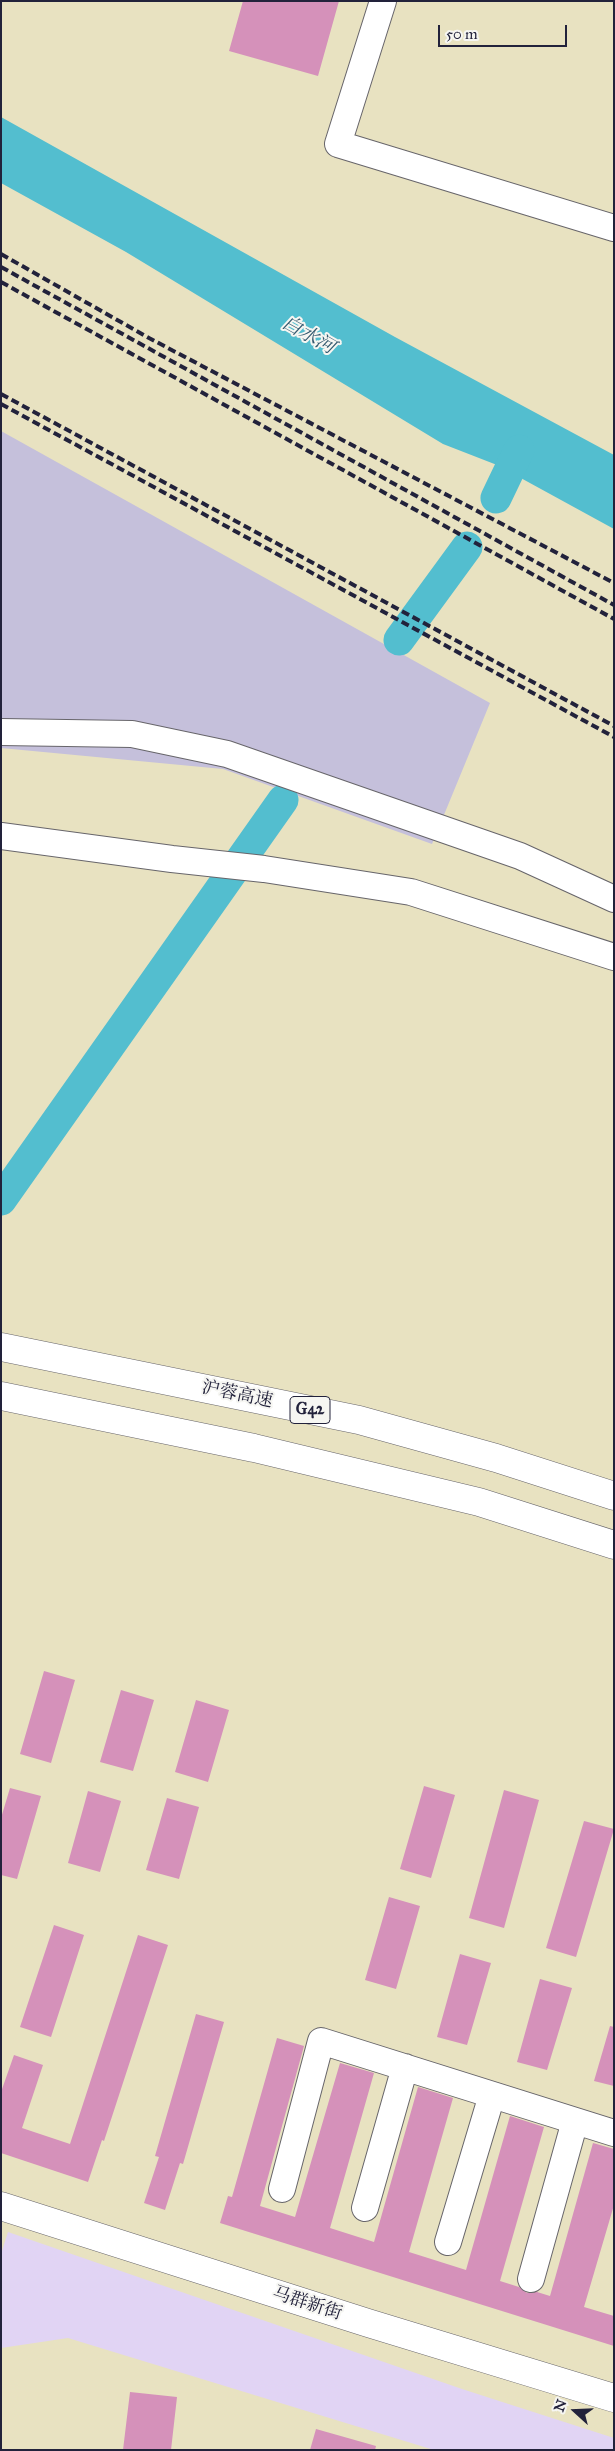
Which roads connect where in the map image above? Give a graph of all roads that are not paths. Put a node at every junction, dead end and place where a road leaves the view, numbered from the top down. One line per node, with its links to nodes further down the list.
1 (383, 1): 2 (street)
2 (614, 228)
3 (1, 732): 5 (street)
4 (1, 836): 6 (street)
5 (614, 899)
6 (614, 957)
7 (1, 1347): 9 (main road, 沪蓉高速 / G42)
8 (1, 1396): 12 (main road)
9 (496, 1458): 10 (main road); 11 (main road, 沪蓉高速 / G42)
10 (614, 1484)
11 (614, 1496)
12 (614, 1545)
13 (405, 2067): 14 (street); 17 (street); 19 (street)
14 (492, 2094): 15 (street); 20 (street)
15 (575, 2121): 16 (street); 21 (street)
16 (614, 2133)
17 (282, 2189)
18 (1, 2206): 22 (main road, 马群新街)
19 (365, 2208)
20 (448, 2242)
21 (531, 2280)
22 (614, 2398)

